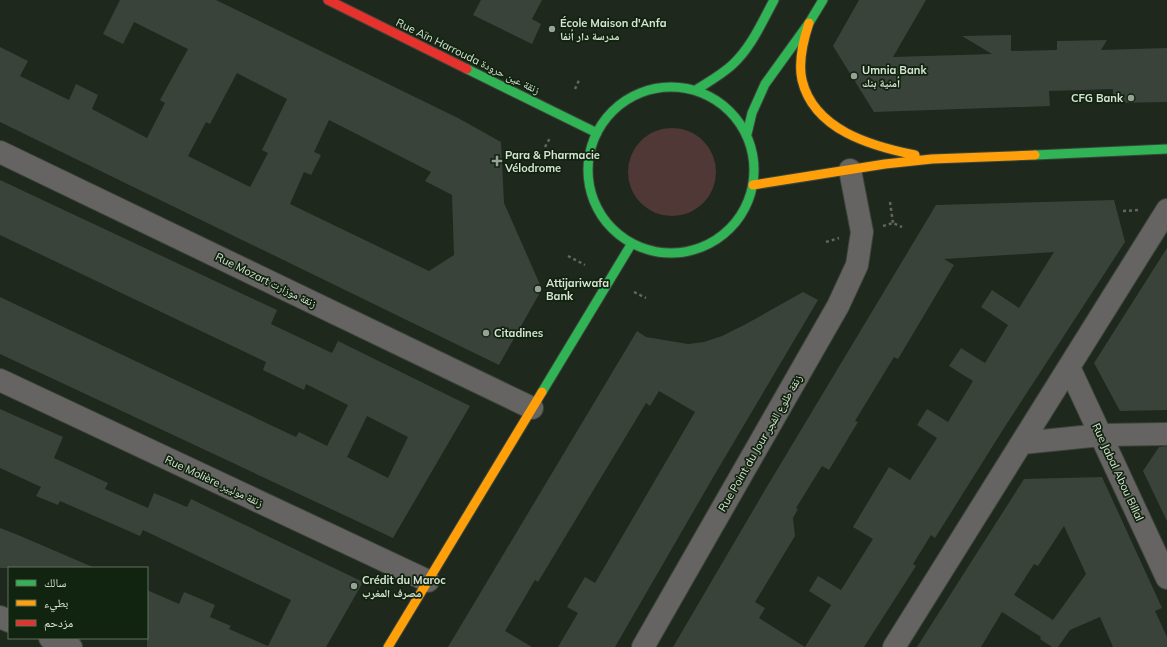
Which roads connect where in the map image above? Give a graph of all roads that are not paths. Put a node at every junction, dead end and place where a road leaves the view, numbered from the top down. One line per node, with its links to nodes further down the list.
1 (328, 0): 6 (main road, Rue Aïn Harrouda زنقة عين حرودة)
2 (774, 0): 5 (main road)
3 (823, 0): 4 (main road)
4 (809, 23): 7 (main road); 10 (main road)
5 (696, 90): 6 (main road); 7 (main road)
6 (597, 133): 14 (main road)
7 (747, 134): 12 (main road)
8 (1167, 148): 10 (main road)
9 (0, 152): 17 (street, Rue Mozart زنقة موزارت)
10 (932, 159): 11 (main road)
11 (850, 170): 12 (main road); 26 (street, Rue Point du Jour زنقة طلوع الفجر)
12 (753, 185): 14 (main road)
13 (1167, 210): 15 (street)
14 (632, 243): 17 (main road)
15 (1069, 367): 19 (street, Rue Jabal Abou Billal); 20 (street)
16 (0, 380): 22 (street, Rue Molière زنقة موليير)
17 (532, 408): 22 (main road)
18 (1167, 434): 19 (street)
19 (1101, 435): 20 (street); 21 (street, Rue Jabal Abou Billal)
20 (1022, 443): 27 (street)
21 (1167, 578)
22 (428, 581): 25 (main road)
23 (52, 639): 24 (street)
24 (71, 647)
25 (388, 647)
26 (643, 647)
27 (894, 647)

